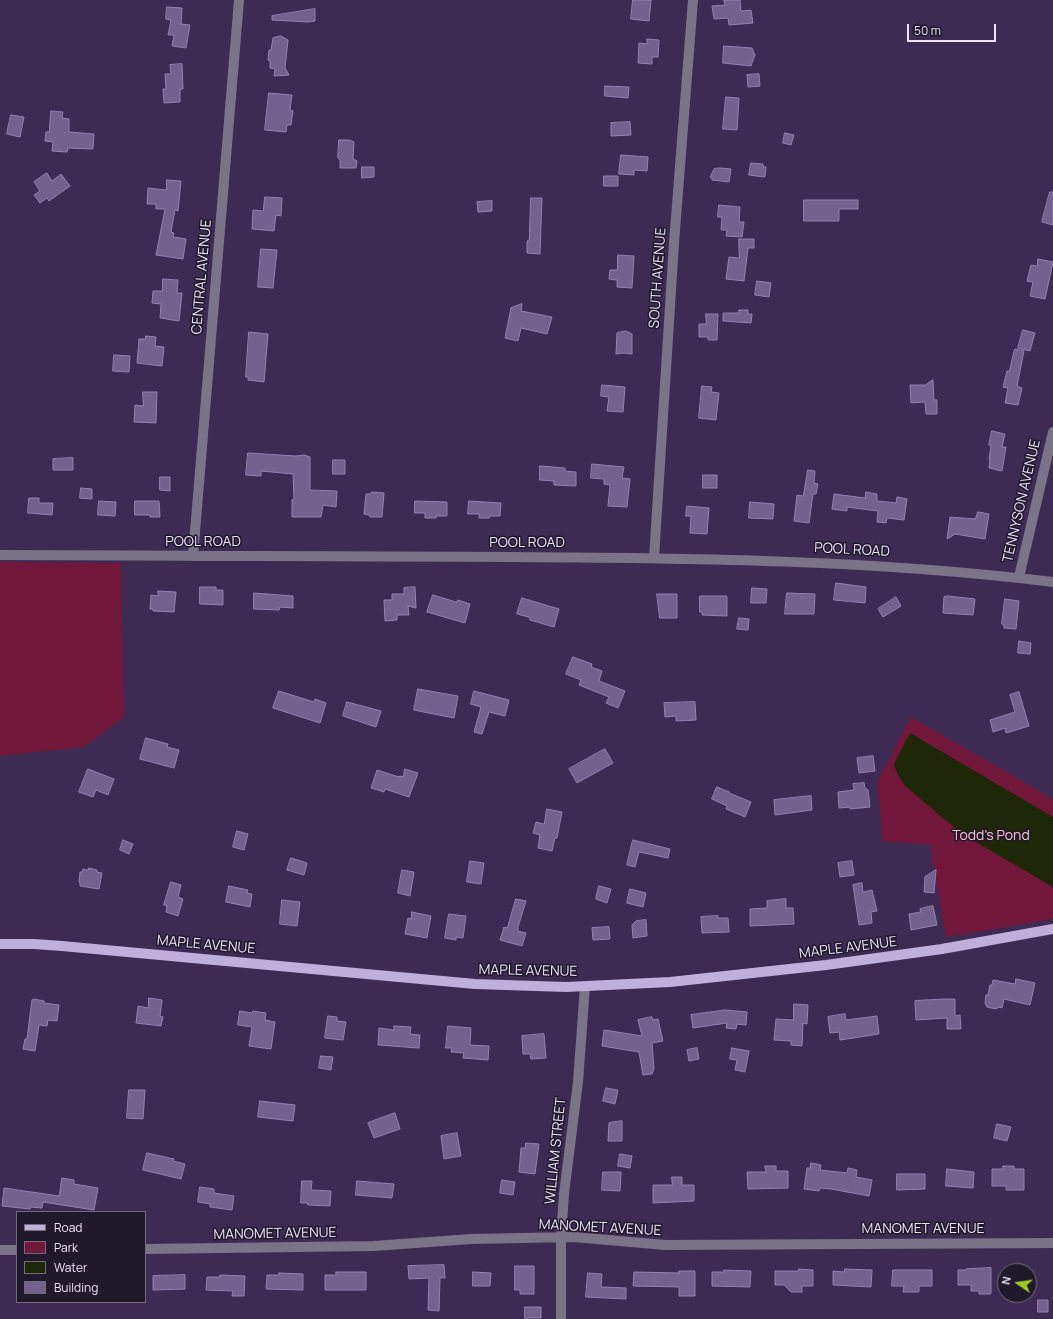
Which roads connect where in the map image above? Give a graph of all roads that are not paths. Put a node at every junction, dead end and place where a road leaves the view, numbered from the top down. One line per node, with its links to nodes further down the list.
1 (239, 0): 5 (street, CENTRAL AVENUE)
2 (693, 0): 6 (street, SOUTH AVENUE)
3 (1053, 432): 7 (street, TENNYSON AVENUE)
4 (0, 555): 5 (street, POOL ROAD)
5 (193, 556): 6 (street, POOL ROAD)
6 (654, 558): 7 (street, POOL ROAD)
7 (1020, 578): 8 (street, POOL ROAD)
8 (1053, 582)
9 (1053, 929): 11 (main road, MAPLE AVENUE)
10 (0, 944): 11 (main road, MAPLE AVENUE)
11 (585, 986): 12 (street, WILLIAM STREET)
12 (561, 1238): 13 (street, MANOMET AVENUE); 14 (street, MANOMET AVENUE); 17 (street, WILLIAM STREET)
13 (1053, 1243)
14 (146, 1249)
15 (0, 1250): 16 (street)
16 (16, 1250)
17 (561, 1319)

